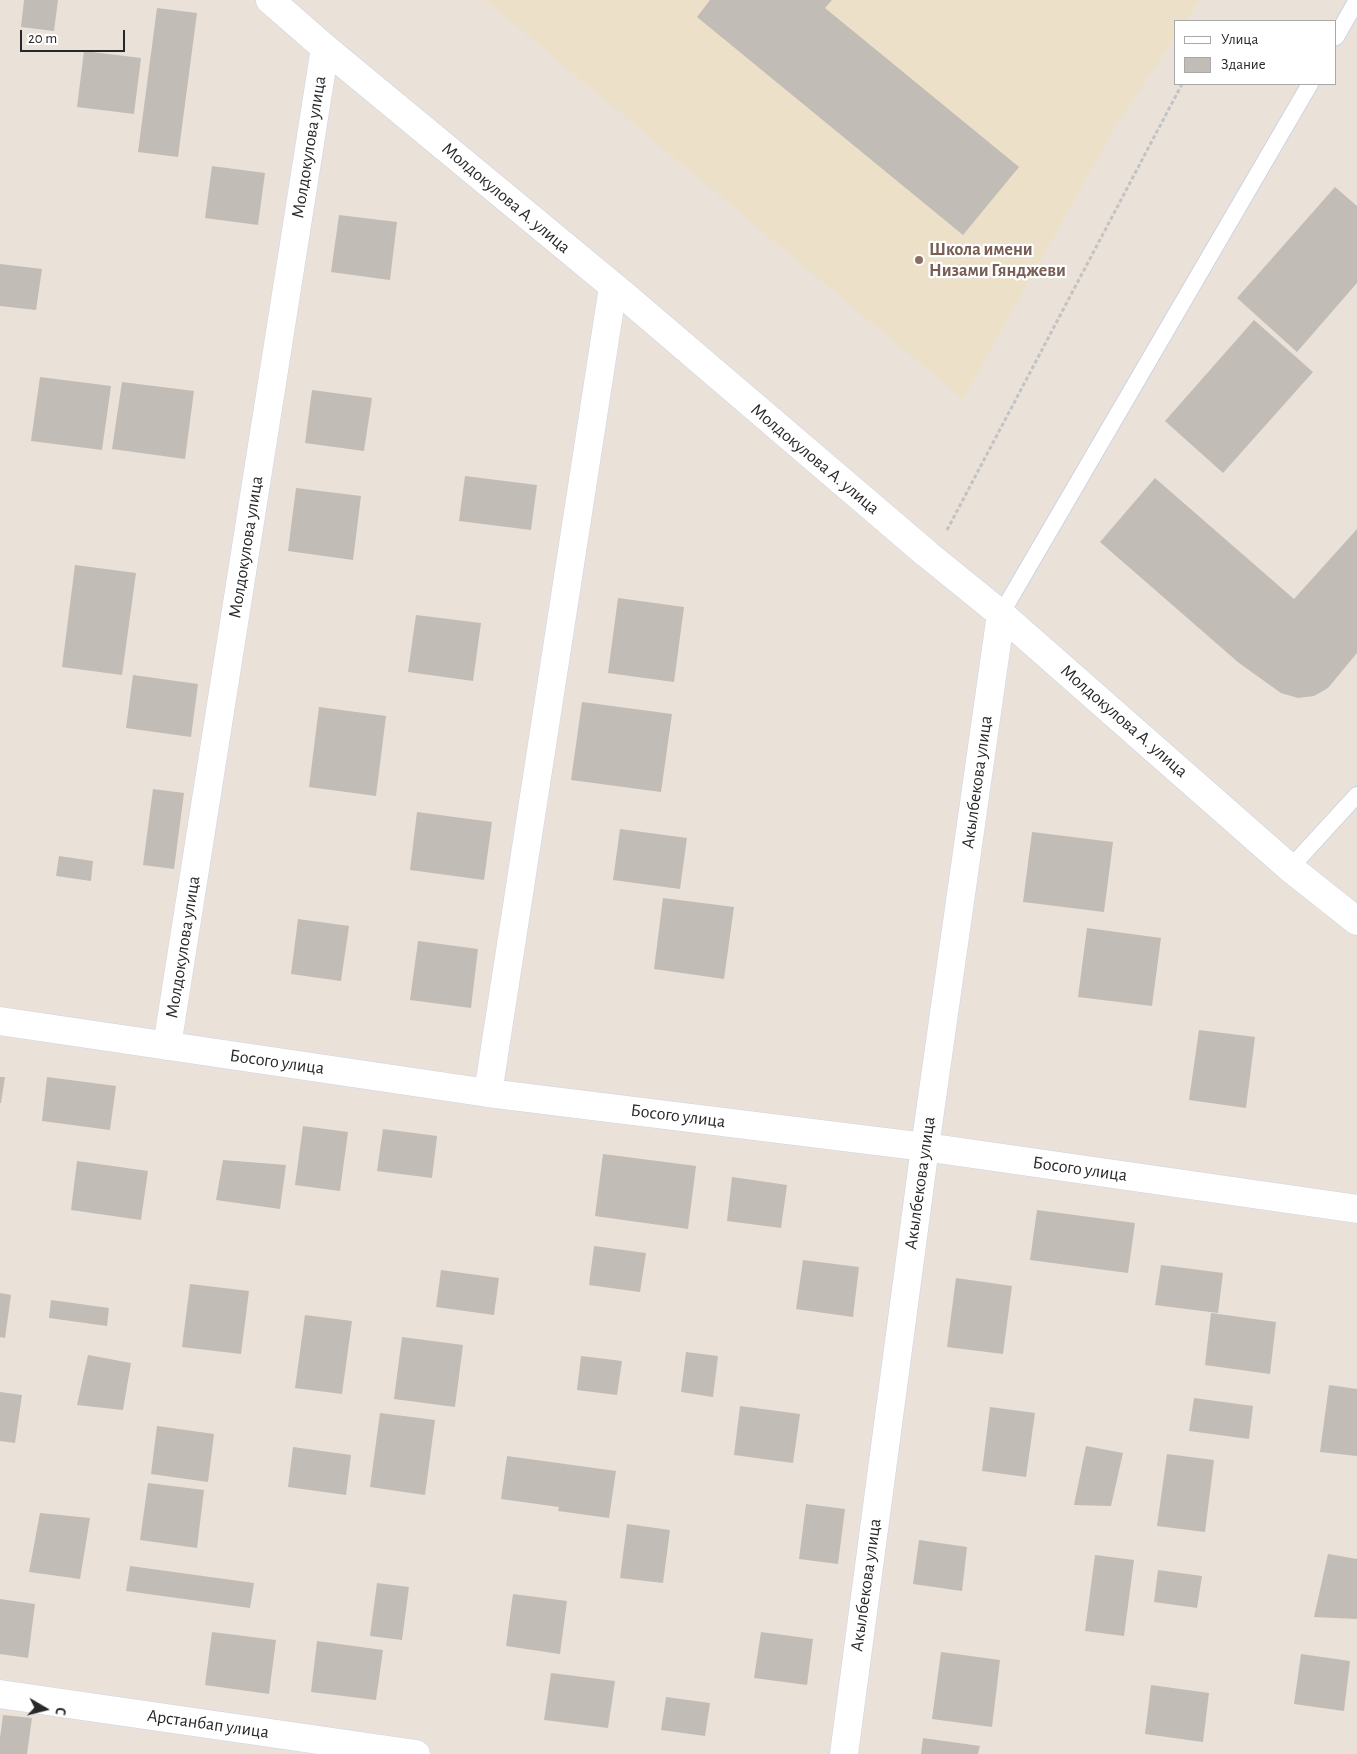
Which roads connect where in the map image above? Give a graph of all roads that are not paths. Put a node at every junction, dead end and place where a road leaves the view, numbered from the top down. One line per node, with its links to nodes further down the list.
1 (270, 0): 4 (street, Молдокулова А. улица)
2 (1357, 0): 3 (lane)
3 (1337, 35)
4 (325, 48): 6 (street, Молдокулова А. улица); 12 (street, Молдокулова улица)
5 (1309, 85): 7 (lane)
6 (613, 287): 7 (street, Молдокулова А. улица); 13 (street)
7 (1001, 614): 9 (street, Молдокулова А. улица); 14 (street, Акылбекова улица)
8 (1357, 795): 9 (lane)
9 (1290, 868): 10 (street, Молдокулова А. улица)
10 (1357, 921)
11 (0, 1021): 12 (street, Босого улица)
12 (167, 1046): 13 (street, Босого улица)
13 (488, 1092): 14 (street, Босого улица)
14 (924, 1147): 15 (street, Босого улица); 18 (street, Акылбекова улица)
15 (1357, 1208)
16 (0, 1694): 17 (street, Арстанбап улица)
17 (416, 1754)
18 (844, 1754)

